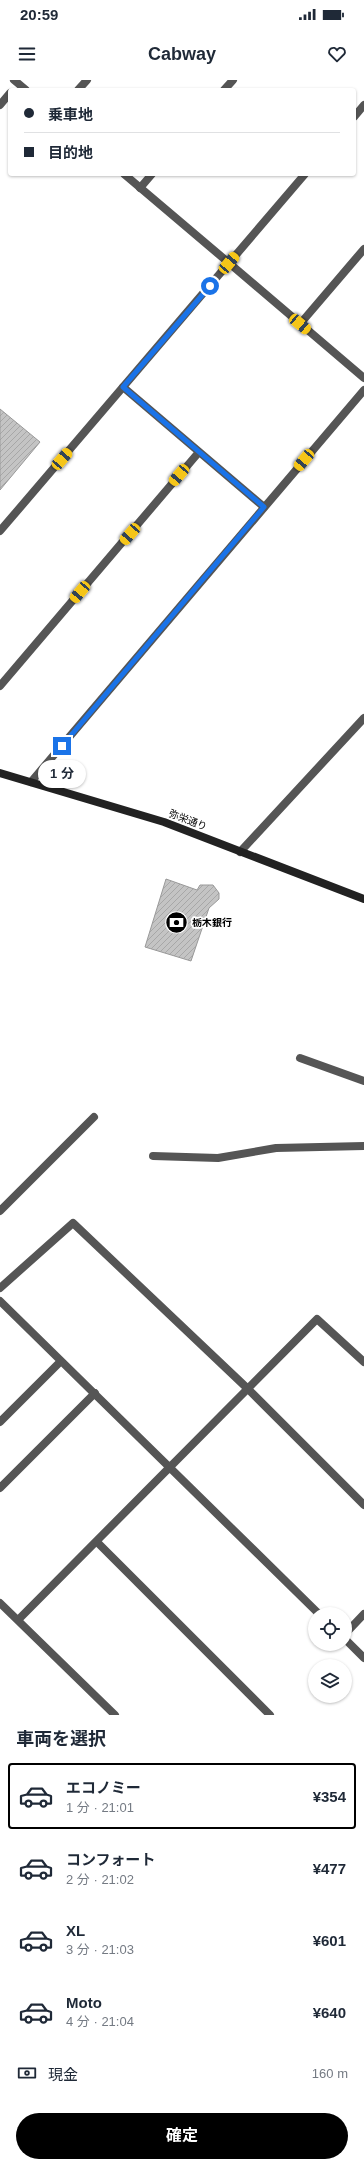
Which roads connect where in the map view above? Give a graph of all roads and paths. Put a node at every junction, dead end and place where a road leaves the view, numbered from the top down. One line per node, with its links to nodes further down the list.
1 (87, 80): 3 (street)
2 (233, 80): 4 (street)
3 (80, 88)
4 (226, 88)
5 (8, 95): 6 (street)
6 (0, 105)
7 (364, 105): 8 (street)
8 (356, 115)
9 (126, 176): 12 (street)
10 (150, 176): 12 (street)
11 (303, 176): 14 (street)
12 (140, 188): 14 (street)
13 (364, 250): 15 (street)
14 (229, 263): 15 (street); 17 (street)
15 (300, 324): 16 (street)
16 (364, 378)
17 (123, 387): 19 (street); 21 (street)
18 (364, 390): 20 (street)
19 (199, 452): 20 (street); 22 (street)
20 (264, 507): 25 (street)
21 (0, 531)
22 (0, 686)
23 (364, 718): 26 (street)
24 (0, 773): 25 (street, 弥栄通り)
25 (31, 782): 26 (street, 弥栄通り)
26 (240, 852): 27 (street, 弥栄通り)
27 (364, 899)
28 (300, 1058): 29 (street)
29 (364, 1081)
30 (94, 1117): 33 (street)
31 (364, 1146): 32 (street)
32 (153, 1156)
33 (0, 1211)
34 (0, 1288): 38 (street)
35 (0, 1301): 36 (street)
36 (61, 1360): 39 (street); 40 (street)
37 (364, 1362): 38 (street)
38 (248, 1389): 41 (street); 43 (street)
39 (95, 1393): 41 (street); 42 (street)
40 (0, 1422)
41 (170, 1468): 44 (street); 46 (street)
42 (0, 1488)
43 (364, 1505)
44 (96, 1542): 48 (street); 53 (street)
45 (0, 1603): 48 (street)
46 (312, 1607)
47 (364, 1614): 49 (street)
48 (18, 1620): 52 (street)
49 (352, 1627)
50 (352, 1646): 51 (street)
51 (364, 1658)
52 (115, 1715)
53 (270, 1715)

